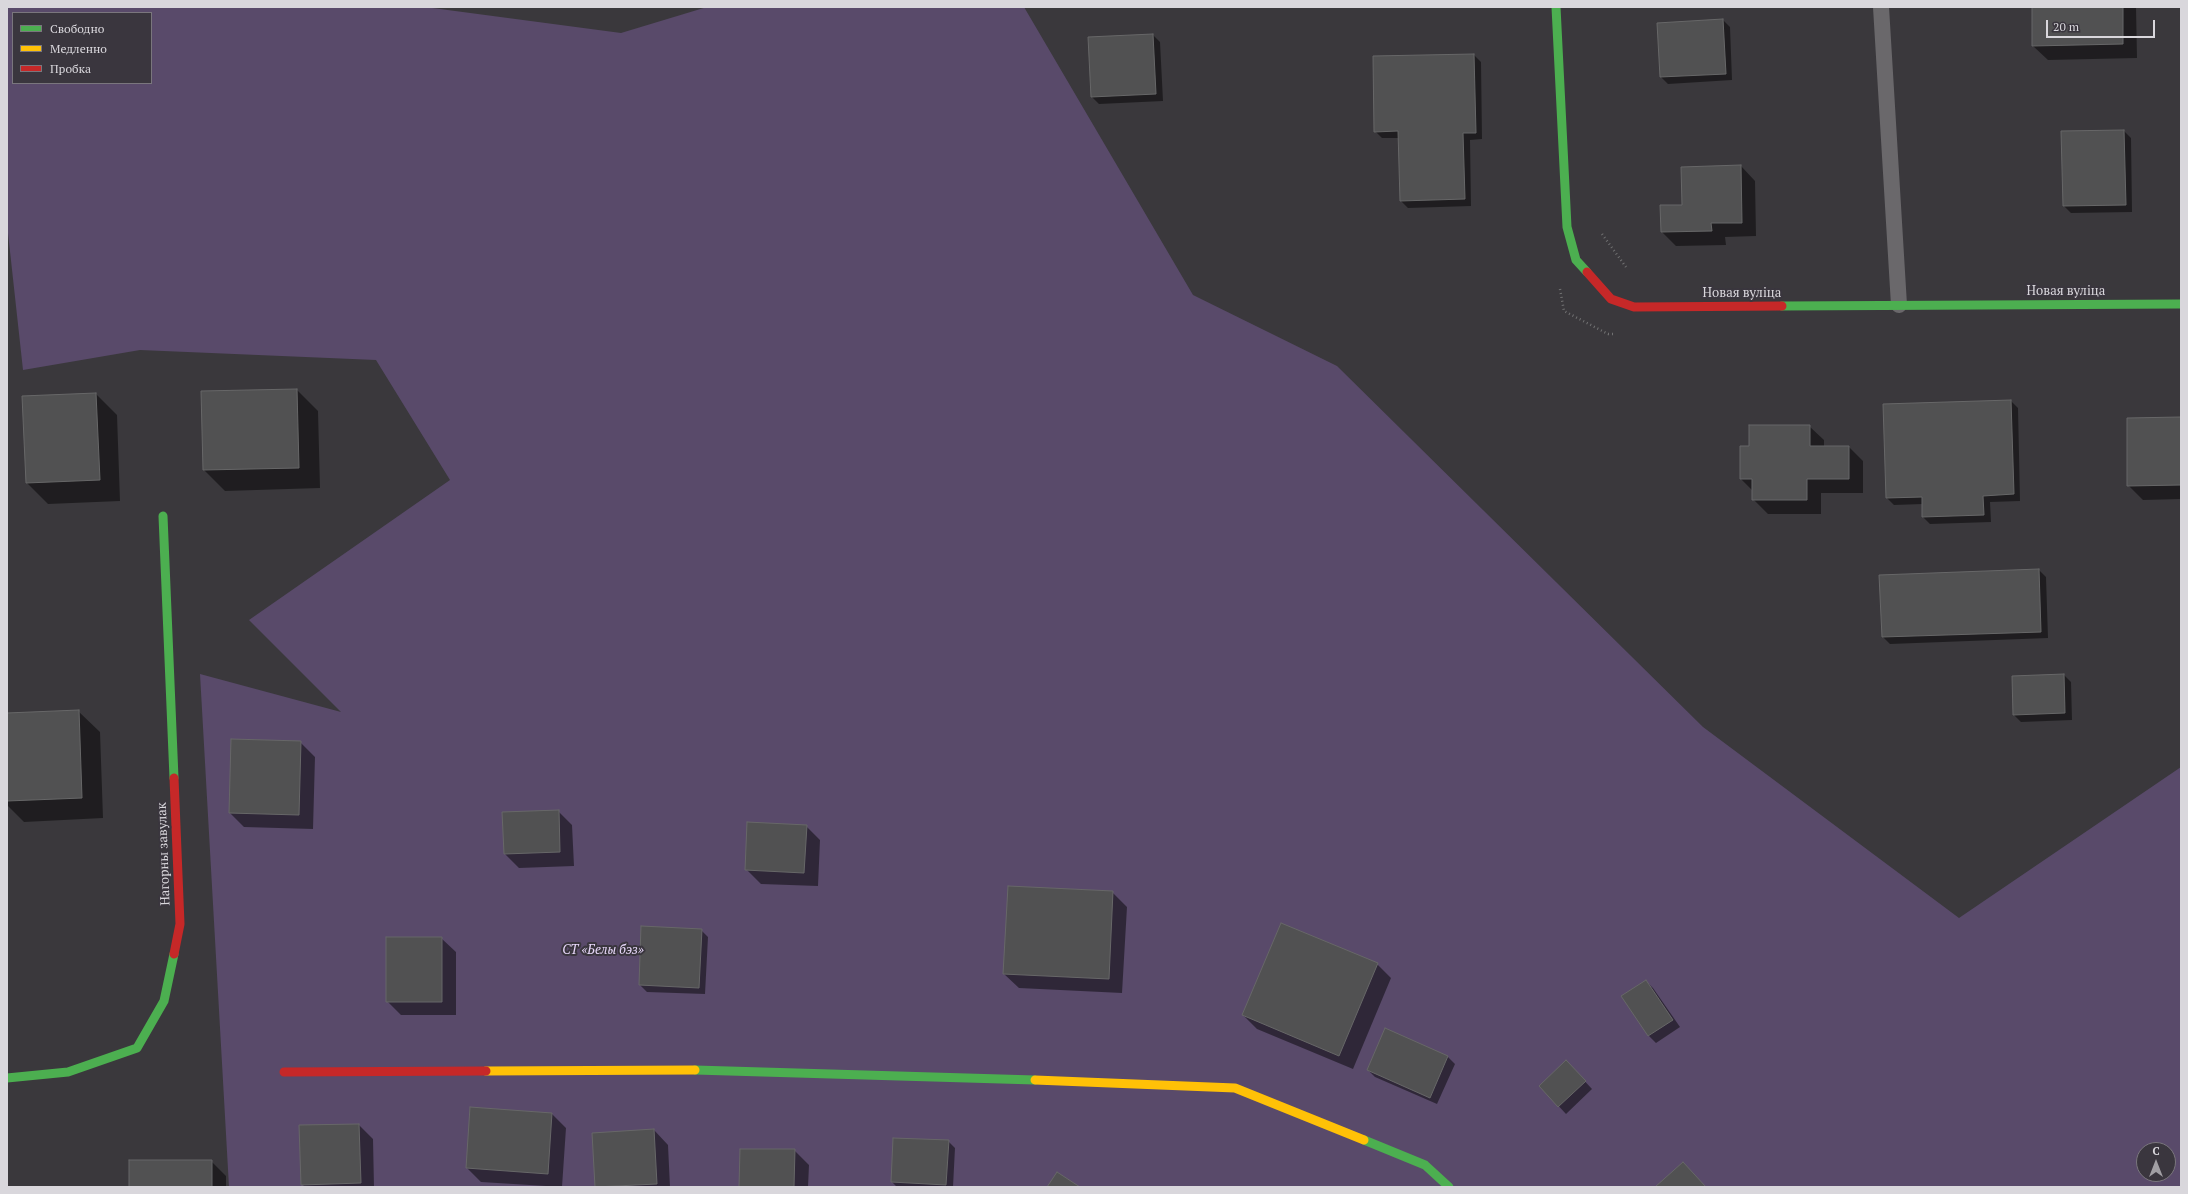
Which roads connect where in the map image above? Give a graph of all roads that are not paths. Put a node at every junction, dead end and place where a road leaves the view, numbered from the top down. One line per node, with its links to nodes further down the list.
1 (1556, 7): 4 (street, Новая вуліца)
2 (1881, 7): 4 (lane)
3 (2181, 304): 4 (street, Новая вуліца)
4 (1899, 305)
5 (163, 516): 7 (street, Нагорны завулак)
6 (284, 1072): 8 (street)
7 (7, 1078)
8 (1449, 1187)

